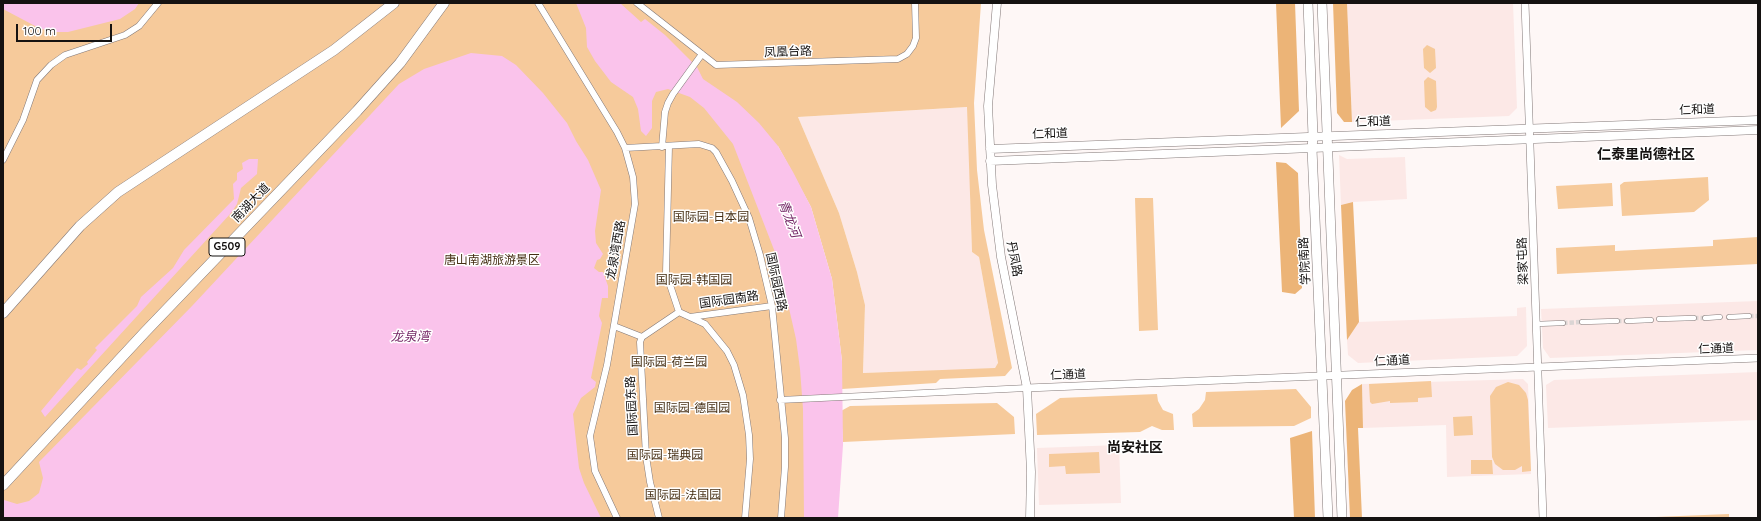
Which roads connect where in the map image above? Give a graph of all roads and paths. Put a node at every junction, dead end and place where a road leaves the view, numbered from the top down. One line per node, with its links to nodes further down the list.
1 (158, 3): 24 (street)
2 (394, 3): 28 (highway)
3 (444, 3): 50 (highway, 南湖大道 / G509)
4 (538, 3): 20 (street, 龙泉湾西路)
5 (637, 3): 11 (street, 凤凰台路)
6 (914, 3): 11 (street, 凤凰台路)
7 (997, 3): 21 (main road, 丹凤路)
8 (1308, 3): 16 (main road, 学院南路)
9 (1322, 3): 15 (main road)
10 (1525, 3): 13 (street, 梁家屯路)
11 (702, 54): 19 (street)
12 (1758, 120): 13 (main road, 仁和道)
13 (1530, 129): 15 (main road, 仁和道); 17 (street, 梁家屯路)
14 (1758, 130): 17 (main road, 仁和道)
15 (1327, 135): 16 (main road, 仁和道); 22 (main road)
16 (1313, 136): 21 (main road, 仁和道); 23 (main road, 学院南路)
17 (1530, 139): 22 (main road, 仁和道); 41 (street, 梁家屯路)
18 (669, 146): 19 (street, 国际园西路); 26 (street, 国际园西路); 27 (street)
19 (662, 147): 20 (street, 国际园西路)
20 (625, 148): 42 (street, 龙泉湾西路)
21 (990, 148): 25 (main road, 丹凤路)
22 (1328, 148): 23 (main road, 仁和道); 47 (main road)
23 (1312, 149): 25 (main road, 仁和道); 46 (main road, 学院南路)
24 (3, 160)
25 (990, 161): 48 (main road, 丹凤路)
26 (772, 306): 30 (street, 国际园南路); 49 (street, 国际园西路)
27 (679, 312): 30 (street); 43 (street)
28 (3, 314)
29 (1749, 316): 32 (street)
30 (690, 317): 53 (street)
31 (1720, 317): 34 (street)
32 (1729, 317)
33 (1694, 318): 35 (street)
34 (1705, 318)
35 (1659, 319)
36 (1651, 320): 38 (street)
37 (1617, 321): 39 (street)
38 (1627, 321)
39 (1582, 322)
40 (1563, 323): 41 (street)
41 (1536, 324): 45 (street, 梁家屯路)
42 (614, 326): 43 (street); 51 (street, 龙泉湾西路)
43 (642, 337): 52 (street, 国际园东路)
44 (1758, 358): 45 (street, 仁通道)
45 (1538, 367): 47 (street, 仁通道); 58 (street, 梁家屯路)
46 (1323, 375): 47 (street, 仁通道); 48 (street, 仁通道); 56 (main road, 学院南路)
47 (1337, 375): 57 (main road)
48 (1027, 388): 49 (street); 55 (main road, 丹凤路)
49 (780, 400): 54 (street, 国际园西路)
50 (3, 485)
51 (617, 518)
52 (660, 518)
53 (745, 518)
54 (781, 518)
55 (1030, 518)
56 (1328, 518)
57 (1342, 518)
58 (1543, 518)

